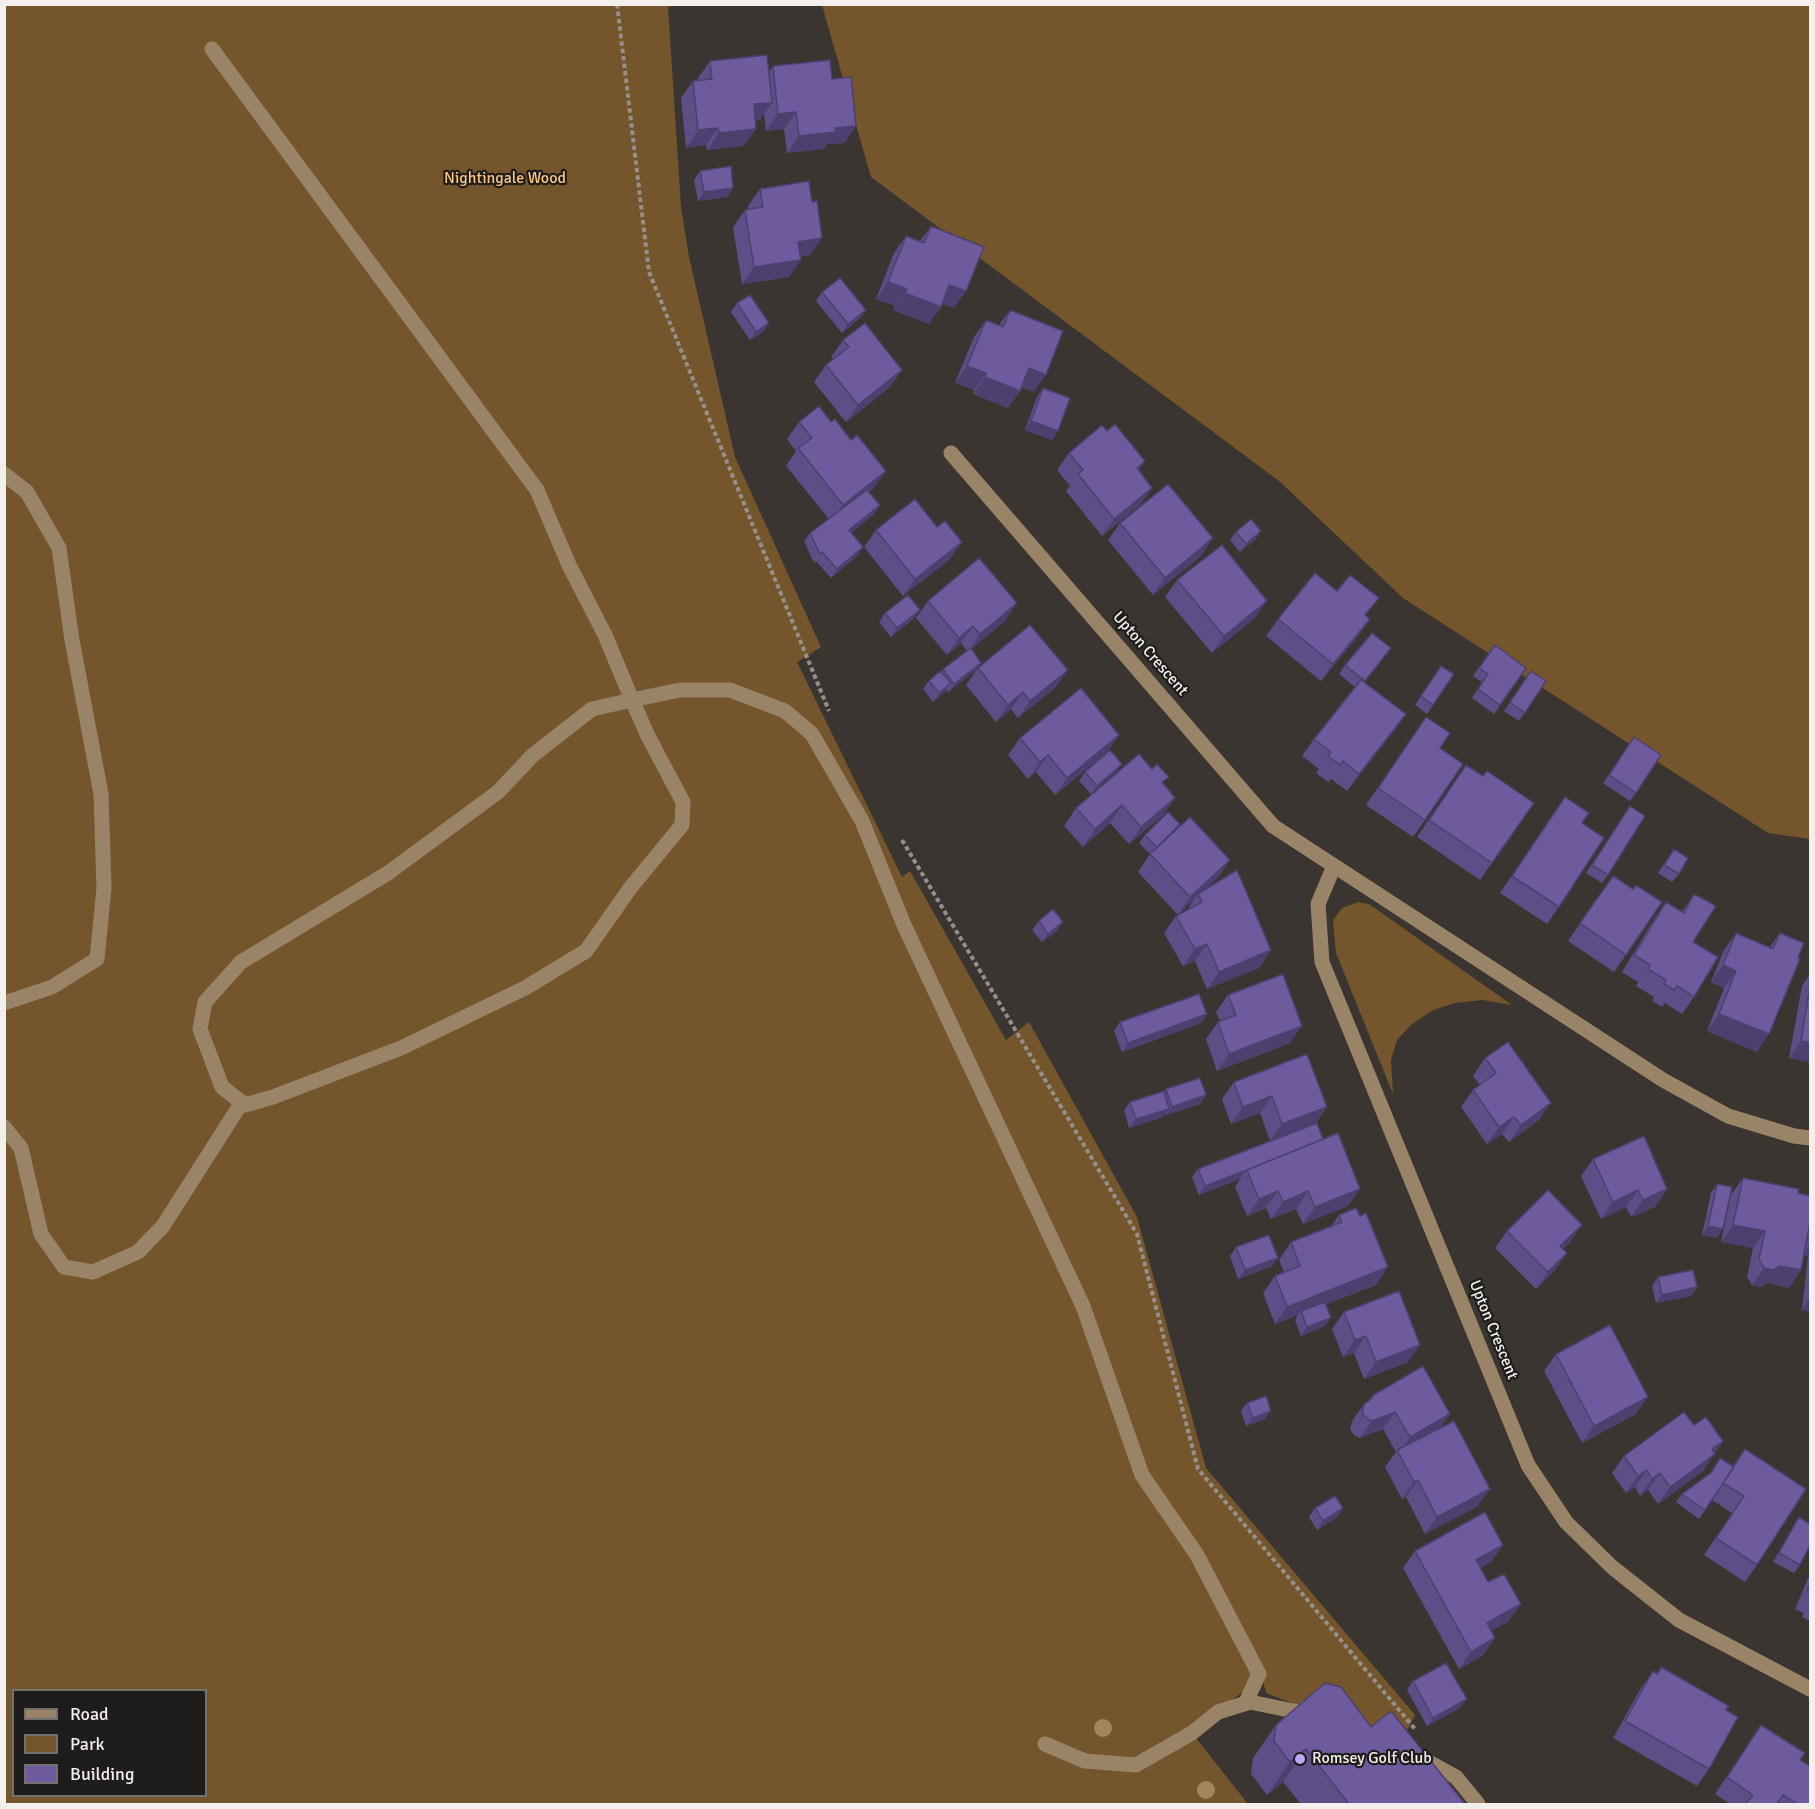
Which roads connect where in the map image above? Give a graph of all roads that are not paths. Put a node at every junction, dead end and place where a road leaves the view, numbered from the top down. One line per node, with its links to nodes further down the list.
1 (212, 49): 4 (street)
2 (951, 453): 5 (street, Upton Crescent)
3 (4, 474): 6 (street)
4 (632, 700): 7 (street); 7 (street); 11 (street)
5 (1334, 866): 9 (street, Upton Crescent); 10 (street, Upton Crescent)
6 (4, 1003)
7 (242, 1102): 8 (street)
8 (4, 1127)
9 (1810, 1138)
10 (1810, 1689)
11 (1245, 1704): 12 (street); 13 (street)
12 (1332, 1721)
13 (1046, 1744)
14 (1402, 1746): 15 (street)
15 (1478, 1804)

